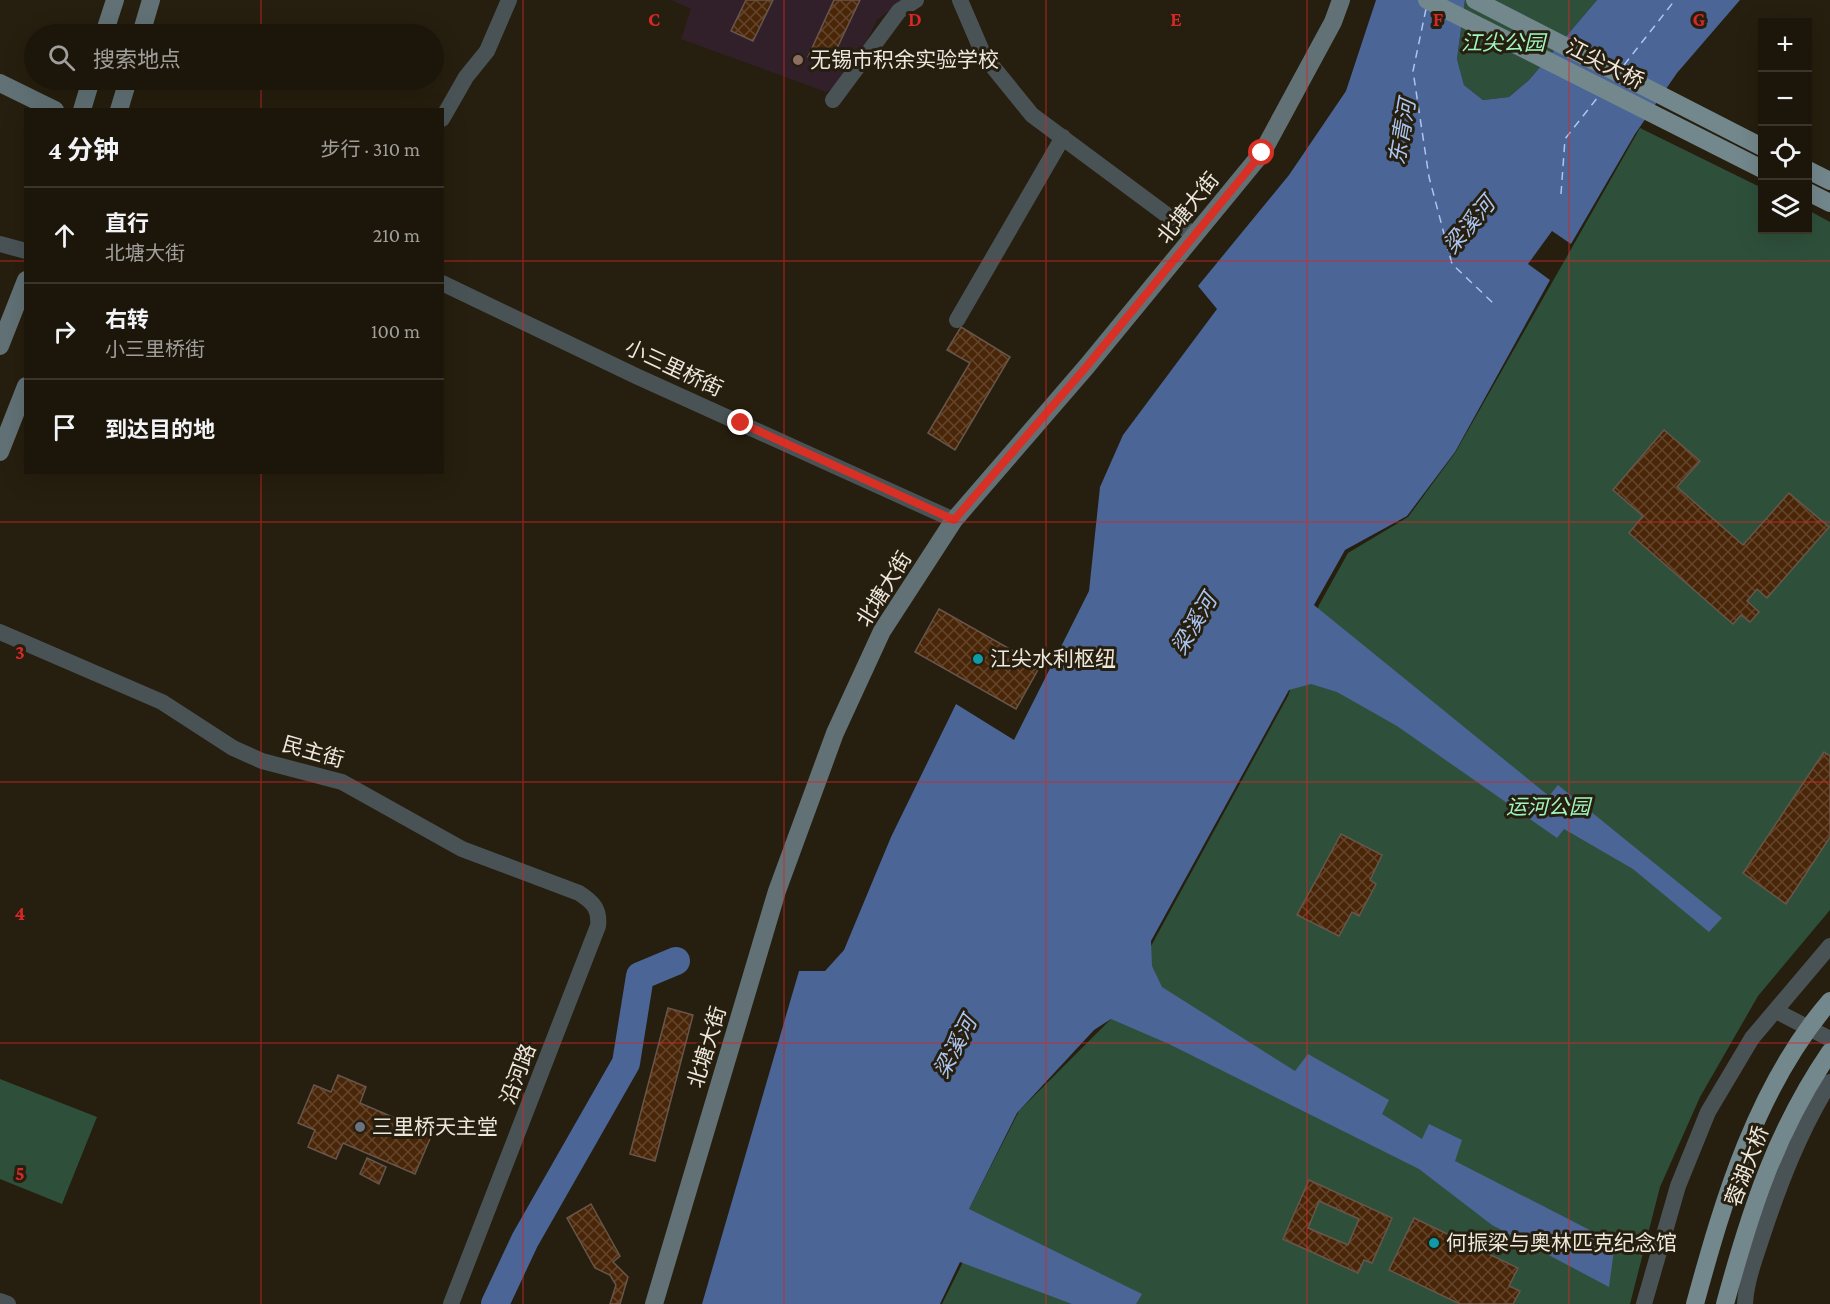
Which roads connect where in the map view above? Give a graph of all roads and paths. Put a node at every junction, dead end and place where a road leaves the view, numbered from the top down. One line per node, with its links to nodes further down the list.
1 (115, 0): 9 (main road)
2 (151, 0): 10 (main road)
3 (509, 0): 18 (street)
4 (916, 0): 14 (street)
5 (960, 0): 19 (street)
6 (1341, 0): 26 (main road, 北塘大街)
7 (1427, 0): 21 (main road, 江尖大桥)
8 (1475, 0): 20 (main road, 江尖大桥)
9 (107, 24)
10 (144, 24)
11 (0, 83): 15 (main road)
12 (88, 90): 16 (main road)
13 (125, 90): 17 (main road)
14 (833, 100)
15 (52, 108)
16 (83, 108)
17 (120, 108)
18 (444, 116)
19 (1063, 137): 26 (street); 31 (street)
20 (1758, 145)
21 (1758, 167)
22 (1812, 172): 23 (main road)
23 (1830, 182)
24 (1812, 194): 25 (main road)
25 (1830, 203)
26 (1195, 236): 35 (main road, 北塘大街)
27 (0, 244): 28 (street)
28 (24, 250)
29 (444, 284): 35 (street, 小三里桥街)
30 (24, 285): 32 (main road)
31 (957, 320)
32 (0, 346)
33 (24, 391): 34 (main road)
34 (0, 452)
35 (954, 520): 47 (main road, 北塘大街)
36 (0, 632): 37 (street, 民主街)
37 (598, 926): 46 (street, 沿河路)
38 (1830, 946): 40 (street)
39 (1830, 1001): 49 (main road, bridge)
40 (1776, 1011): 41 (street); 48 (street)
41 (1830, 1039)
42 (1830, 1052): 50 (main road, 蓉湖大桥)
43 (1830, 1082): 51 (street)
44 (0, 1301): 45 (street)
45 (8, 1304)
46 (451, 1304)
47 (654, 1304)
48 (1644, 1304)
49 (1695, 1304)
50 (1725, 1304)
51 (1745, 1304)

